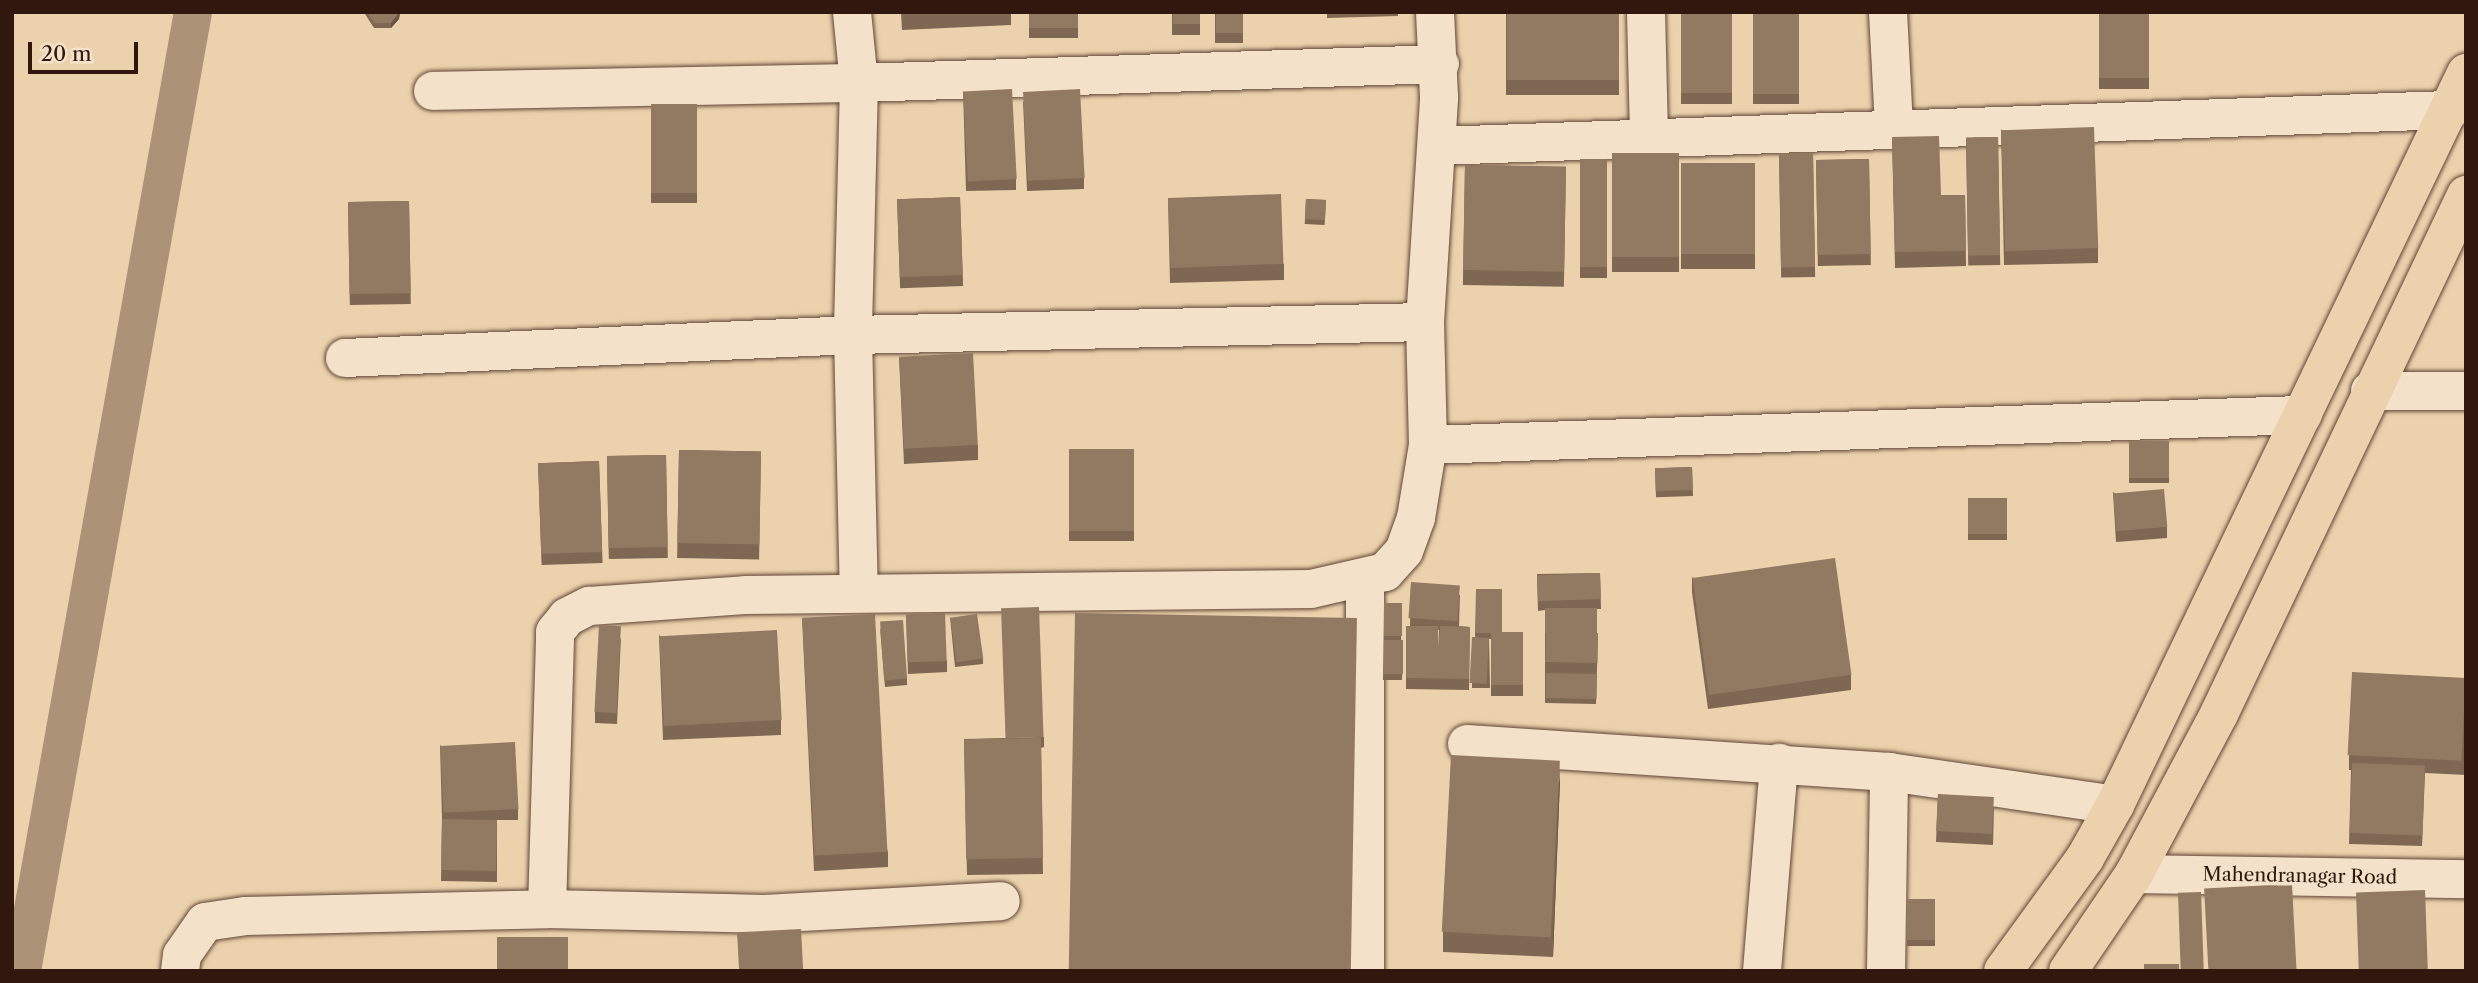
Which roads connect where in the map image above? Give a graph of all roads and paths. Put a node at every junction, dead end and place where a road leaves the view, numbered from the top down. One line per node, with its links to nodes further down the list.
1 (852, 12): 7 (street)
2 (1436, 12): 5 (street)
3 (1646, 12): 11 (street)
4 (1888, 12): 10 (street)
5 (1440, 64): 7 (street); 12 (street)
6 (2466, 73): 9 (highway)
7 (859, 83): 8 (street); 15 (street)
8 (433, 90)
9 (2450, 110): 10 (street); 19 (highway)
10 (1894, 128): 11 (street)
11 (1649, 139): 12 (street)
12 (1438, 146): 14 (street)
13 (2466, 196): 17 (highway)
14 (1425, 322): 15 (street); 20 (street)
15 (853, 335): 16 (street); 22 (street)
16 (345, 358)
17 (2370, 391): 18 (street); 27 (highway)
18 (2466, 391)
19 (2302, 415): 20 (street); 26 (highway)
20 (1427, 445): 21 (street)
21 (1365, 579): 22 (street); 32 (street)
22 (859, 593): 30 (street)
23 (1467, 744): 24 (street)
24 (1779, 763): 25 (street); 33 (street)
25 (1889, 772): 26 (street); 34 (street)
26 (2115, 805): 35 (highway)
27 (2134, 874): 28 (street, Mahendranagar Road); 36 (highway)
28 (2466, 879)
29 (1001, 901): 30 (street)
30 (547, 909): 31 (street)
31 (180, 971)
32 (1365, 971)
33 (1762, 971)
34 (1885, 971)
35 (2003, 971)
36 (2068, 971)

